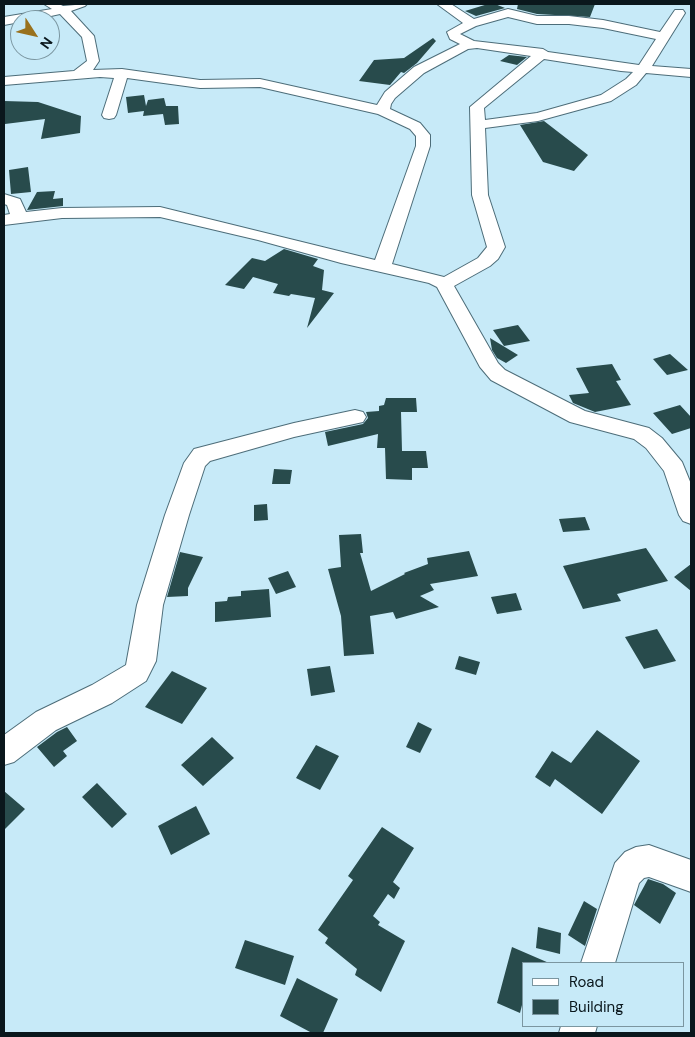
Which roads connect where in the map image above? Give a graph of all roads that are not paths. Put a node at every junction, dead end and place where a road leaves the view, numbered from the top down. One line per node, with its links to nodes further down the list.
1 (50, 4): 4 (street)
2 (80, 4): 4 (street)
3 (443, 4): 7 (street)
4 (63, 10): 6 (street); 14 (street)
5 (679, 13): 8 (street)
6 (4, 21)
7 (472, 23): 8 (street); 9 (street)
8 (665, 37): 11 (street)
9 (471, 44): 10 (street); 16 (street)
10 (543, 53): 11 (street); 18 (street)
11 (644, 68): 13 (street); 18 (street)
12 (122, 73): 14 (street); 16 (street); 17 (street)
13 (691, 73)
14 (79, 74): 15 (street)
15 (4, 81)
16 (383, 111): 21 (street)
17 (110, 115)
18 (478, 125): 22 (street)
19 (4, 199): 20 (street)
20 (11, 219): 21 (street)
21 (382, 266): 22 (street)
22 (444, 284): 24 (street)
23 (355, 417): 26 (street)
24 (682, 469): 25 (street)
25 (691, 515)
26 (4, 752)
27 (691, 876): 28 (street)
28 (598, 962)

